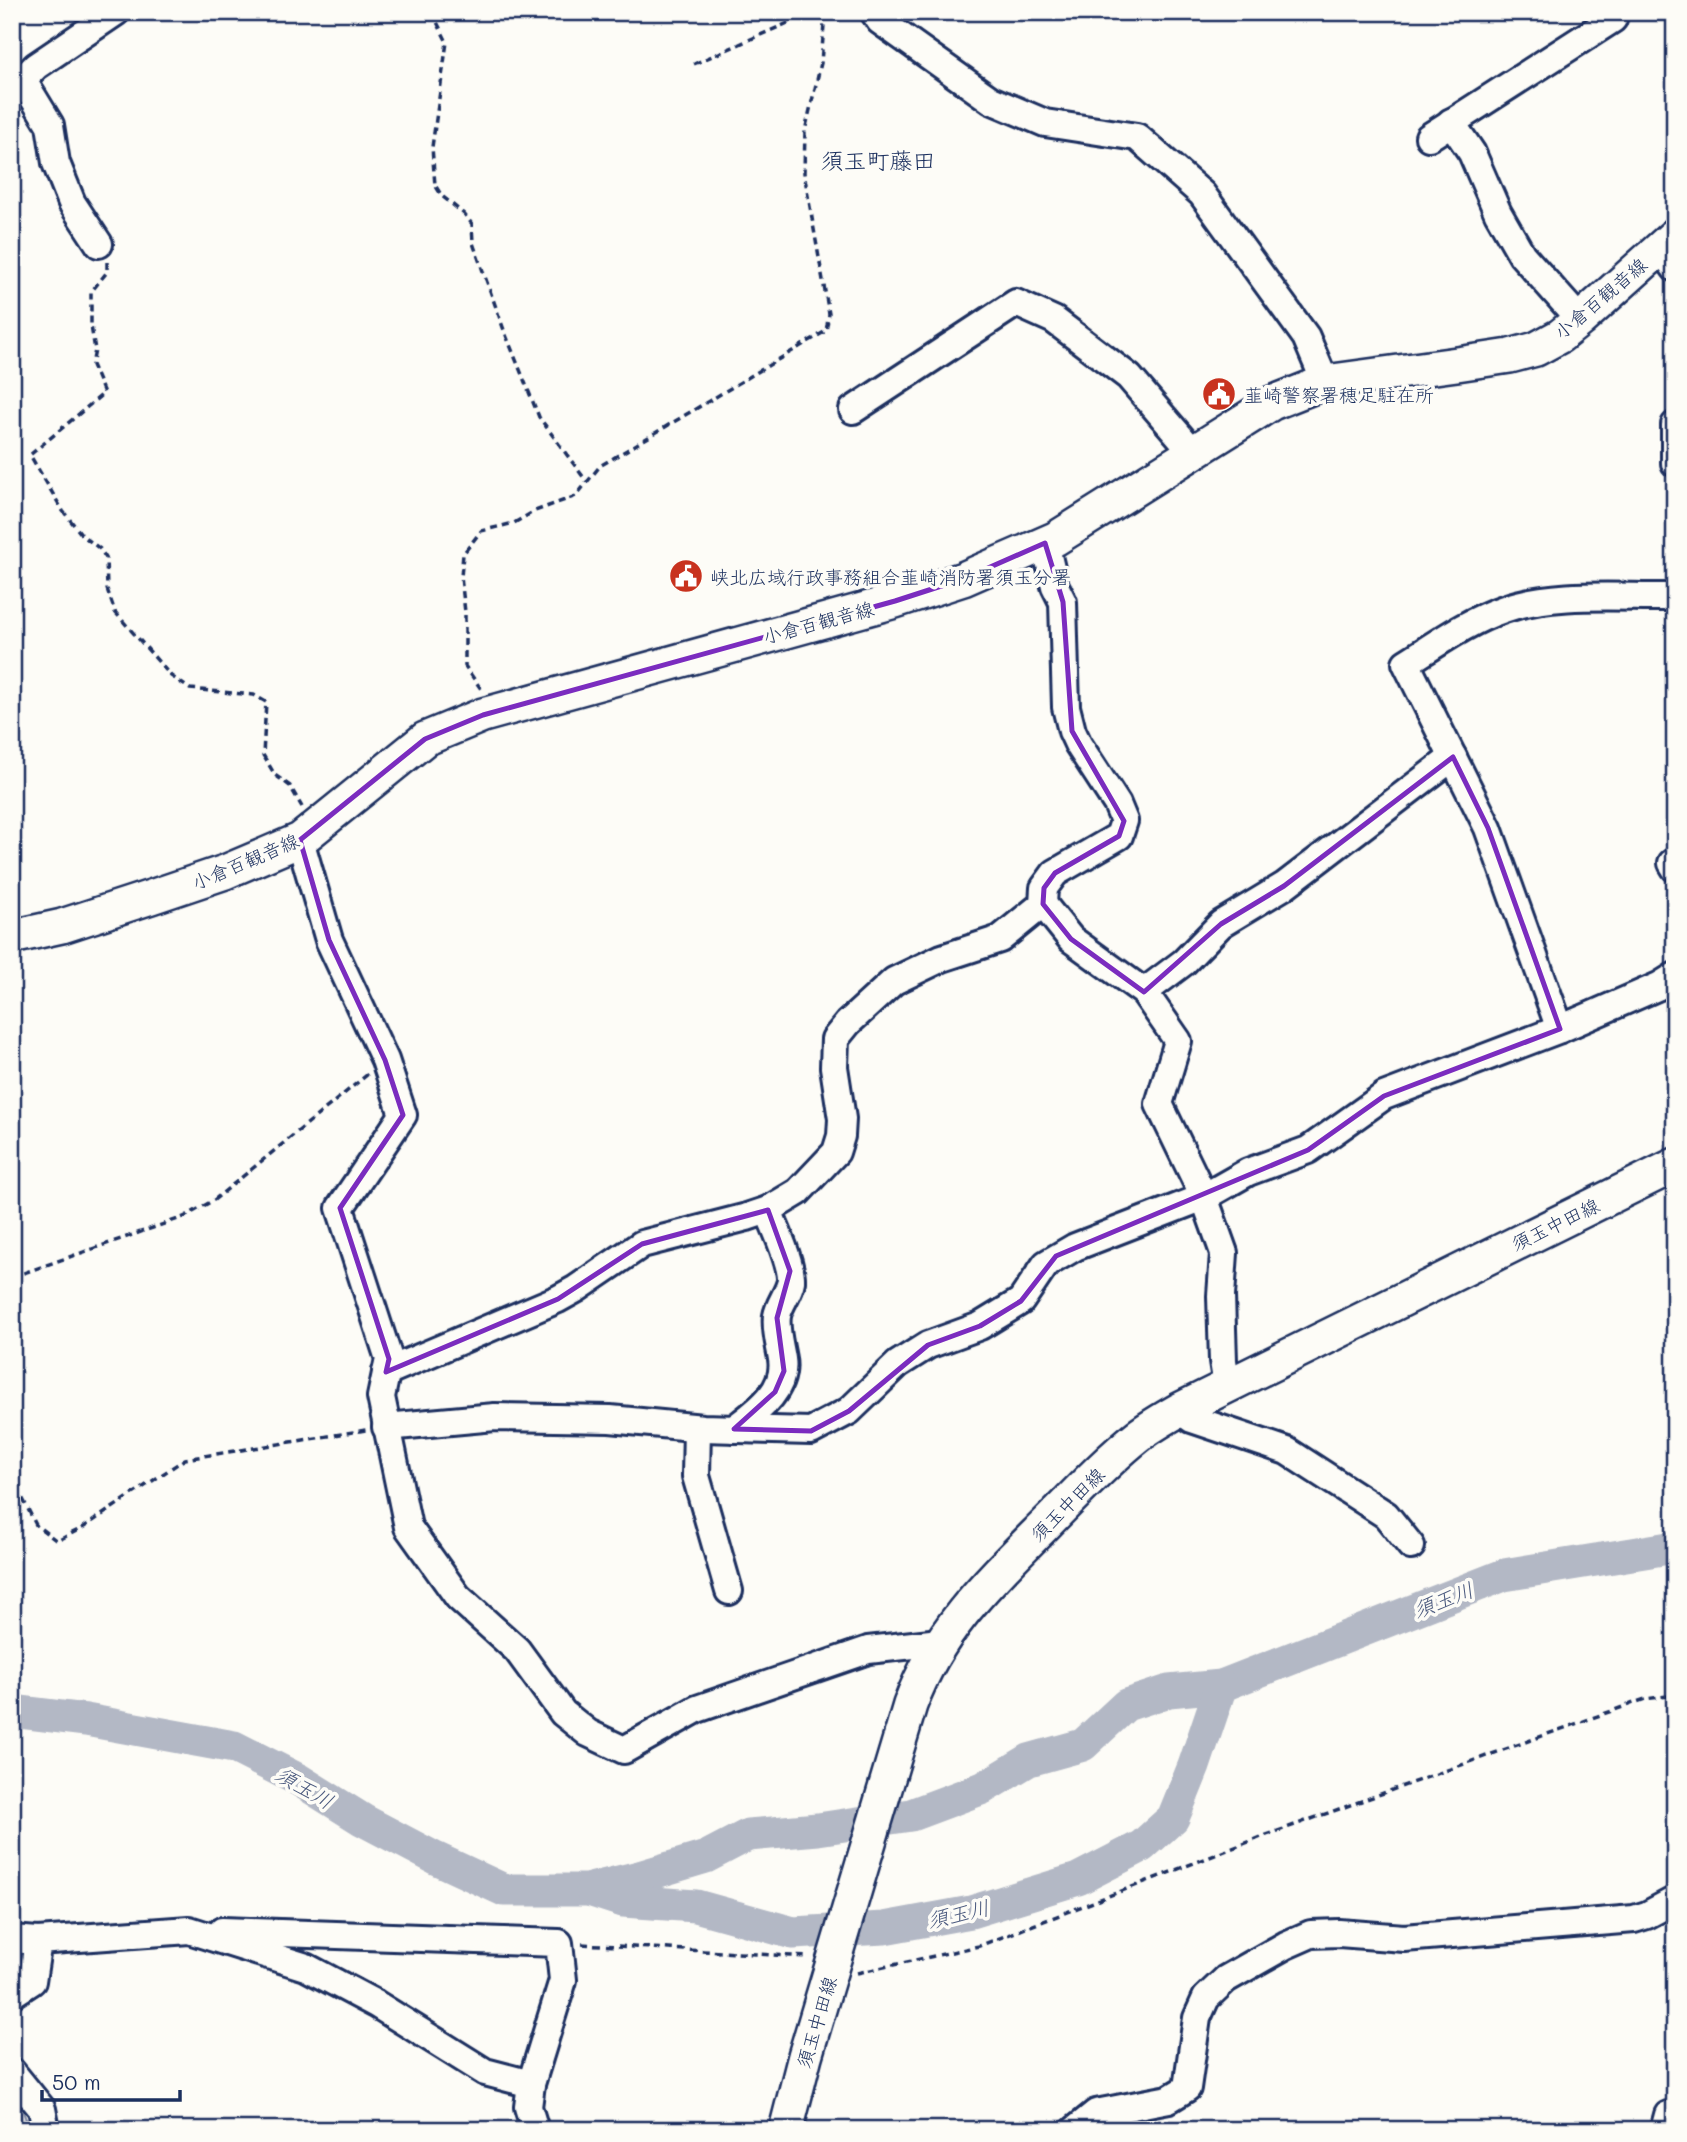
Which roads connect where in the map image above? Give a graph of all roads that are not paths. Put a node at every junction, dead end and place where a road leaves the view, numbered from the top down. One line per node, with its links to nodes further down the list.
1 (116, 12): 4 (street)
2 (874, 12): 10 (street)
3 (1609, 12): 5 (street)
4 (17, 84): 7 (street)
5 (1451, 122): 6 (street); 9 (street)
6 (1429, 137)
7 (99, 244)
8 (1670, 250): 9 (main road, 小倉百観音線)
9 (1580, 320): 10 (main road, 小倉百観音線)
10 (1325, 382): 13 (main road, 小倉百観音線)
11 (853, 410): 13 (street)
12 (1675, 425): 14 (street)
13 (1194, 453): 15 (main road, 小倉百観音線)
14 (1675, 463)
15 (1045, 543): 18 (main road, 小倉百観音線); 21 (street)
16 (1675, 597): 17 (street)
17 (1453, 757): 24 (street); 25 (street)
18 (306, 835): 22 (main road, 小倉百観音線); 29 (street)
19 (1675, 860): 20 (street)
20 (1675, 868)
21 (1043, 904): 24 (street); 28 (street)
22 (12, 937)
23 (1675, 976): 25 (street)
24 (1144, 992): 27 (street)
25 (1560, 1029): 27 (street)
26 (1675, 1165): 30 (main road, 須玉中田線)
27 (1204, 1197): 30 (street); 34 (street)
28 (768, 1210): 29 (street); 34 (street)
29 (386, 1372): 32 (street)
30 (1227, 1386): 31 (main road, 須玉中田線)
31 (1179, 1410): 35 (street); 37 (main road, 須玉中田線)
32 (386, 1427): 33 (street); 37 (street)
33 (697, 1428): 34 (street); 36 (street)
34 (734, 1429)
35 (1411, 1546)
36 (729, 1591)
37 (940, 1642): 46 (main road, 須玉中田線)
38 (1675, 1900): 47 (street)
39 (189, 1930): 40 (street); 43 (street); 43 (street)
40 (25, 1940): 41 (street)
41 (12, 1994)
42 (12, 2072): 44 (street)
43 (531, 2084): 45 (street)
44 (46, 2130)
45 (535, 2130)
46 (786, 2130)
47 (1075, 2130)

